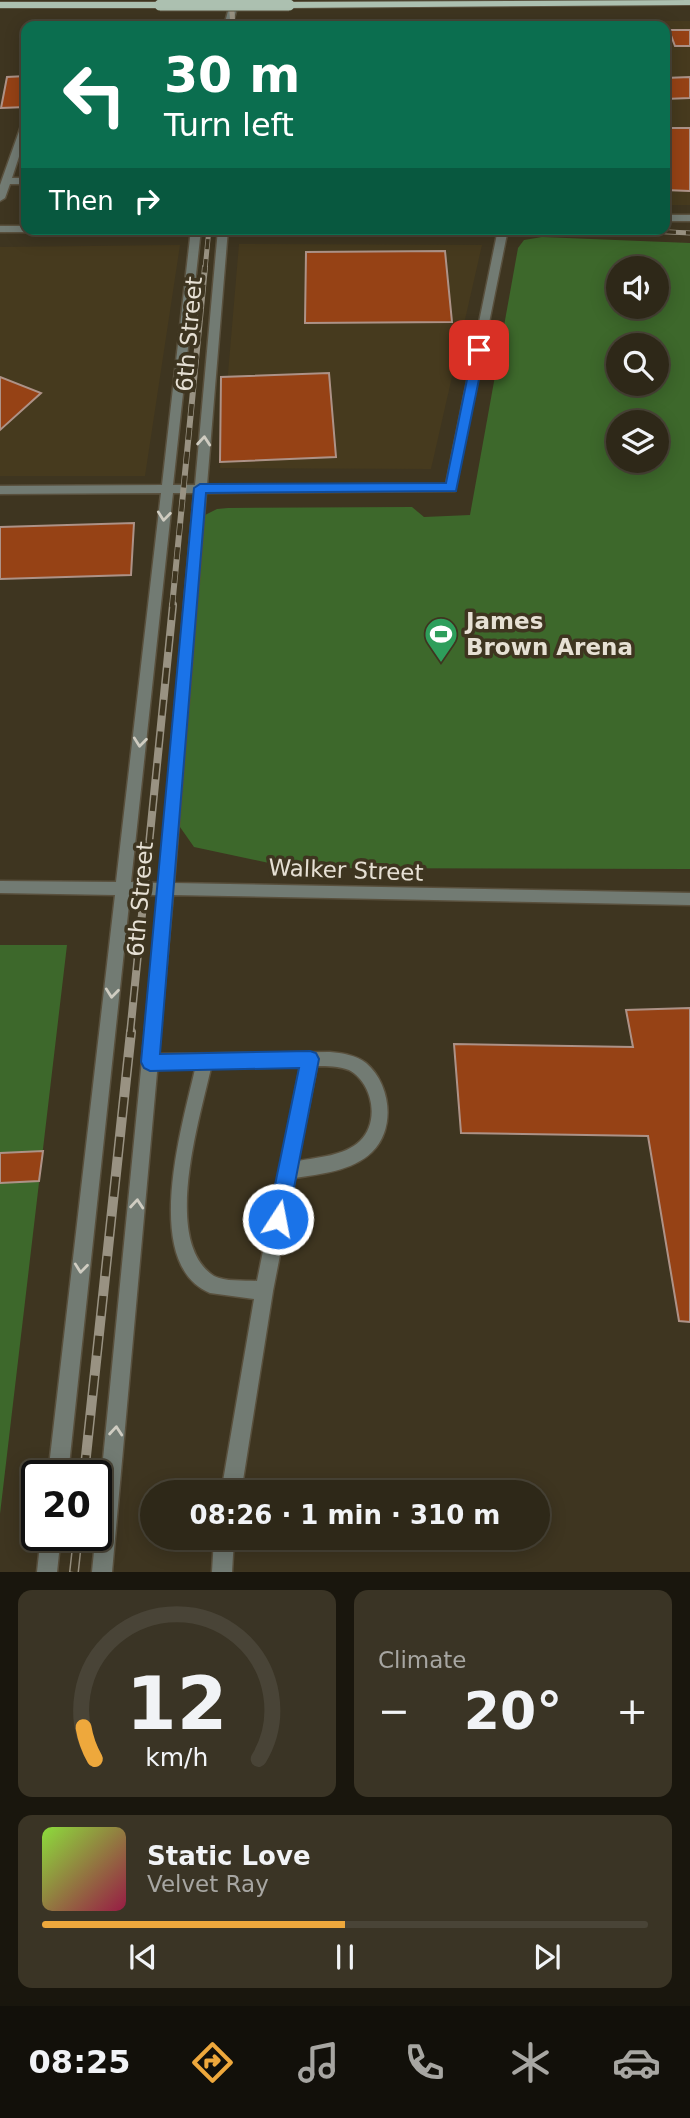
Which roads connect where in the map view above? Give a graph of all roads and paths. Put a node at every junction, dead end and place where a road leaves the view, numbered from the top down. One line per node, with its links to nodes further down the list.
1 (235, 0): 5 (street)
2 (241, 0): 6 (street)
3 (690, 2): 4 (main road, bridge)
4 (0, 5)
5 (229, 21)
6 (239, 21)
7 (21, 150): 8 (street)
8 (6, 181): 9 (street); 10 (street)
9 (21, 181)
10 (0, 198)
11 (670, 218): 12 (street)
12 (690, 218)
13 (0, 229): 14 (street)
14 (21, 229)
15 (195, 235): 19 (street, 6th Street)
16 (222, 235): 18 (street, 6th Street, one-way to 16)
17 (502, 235): 18 (street)
18 (200, 488): 19 (street); 23 (street, 6th Street)
19 (167, 489): 20 (street); 22 (street, 6th Street, one-way to 22)
20 (0, 490)
21 (0, 887): 22 (street, Walker Street)
22 (124, 889): 23 (street, Walker Street); 30 (street, 6th Street, one-way to 30)
23 (166, 889): 24 (street, Walker Street); 27 (street, 6th Street)
24 (690, 899)
25 (310, 1059): 26 (street); 28 (street); 28 (street)
26 (205, 1061): 27 (street); 29 (street)
27 (150, 1062): 35 (street, 6th Street, one-way to 27)
28 (288, 1171): 29 (street)
29 (264, 1291): 31 (street)
30 (60, 1460)
31 (233, 1480)
32 (223, 1550): 36 (street)
33 (49, 1551): 34 (street)
34 (47, 1572)
35 (102, 1572)
36 (222, 1572)

